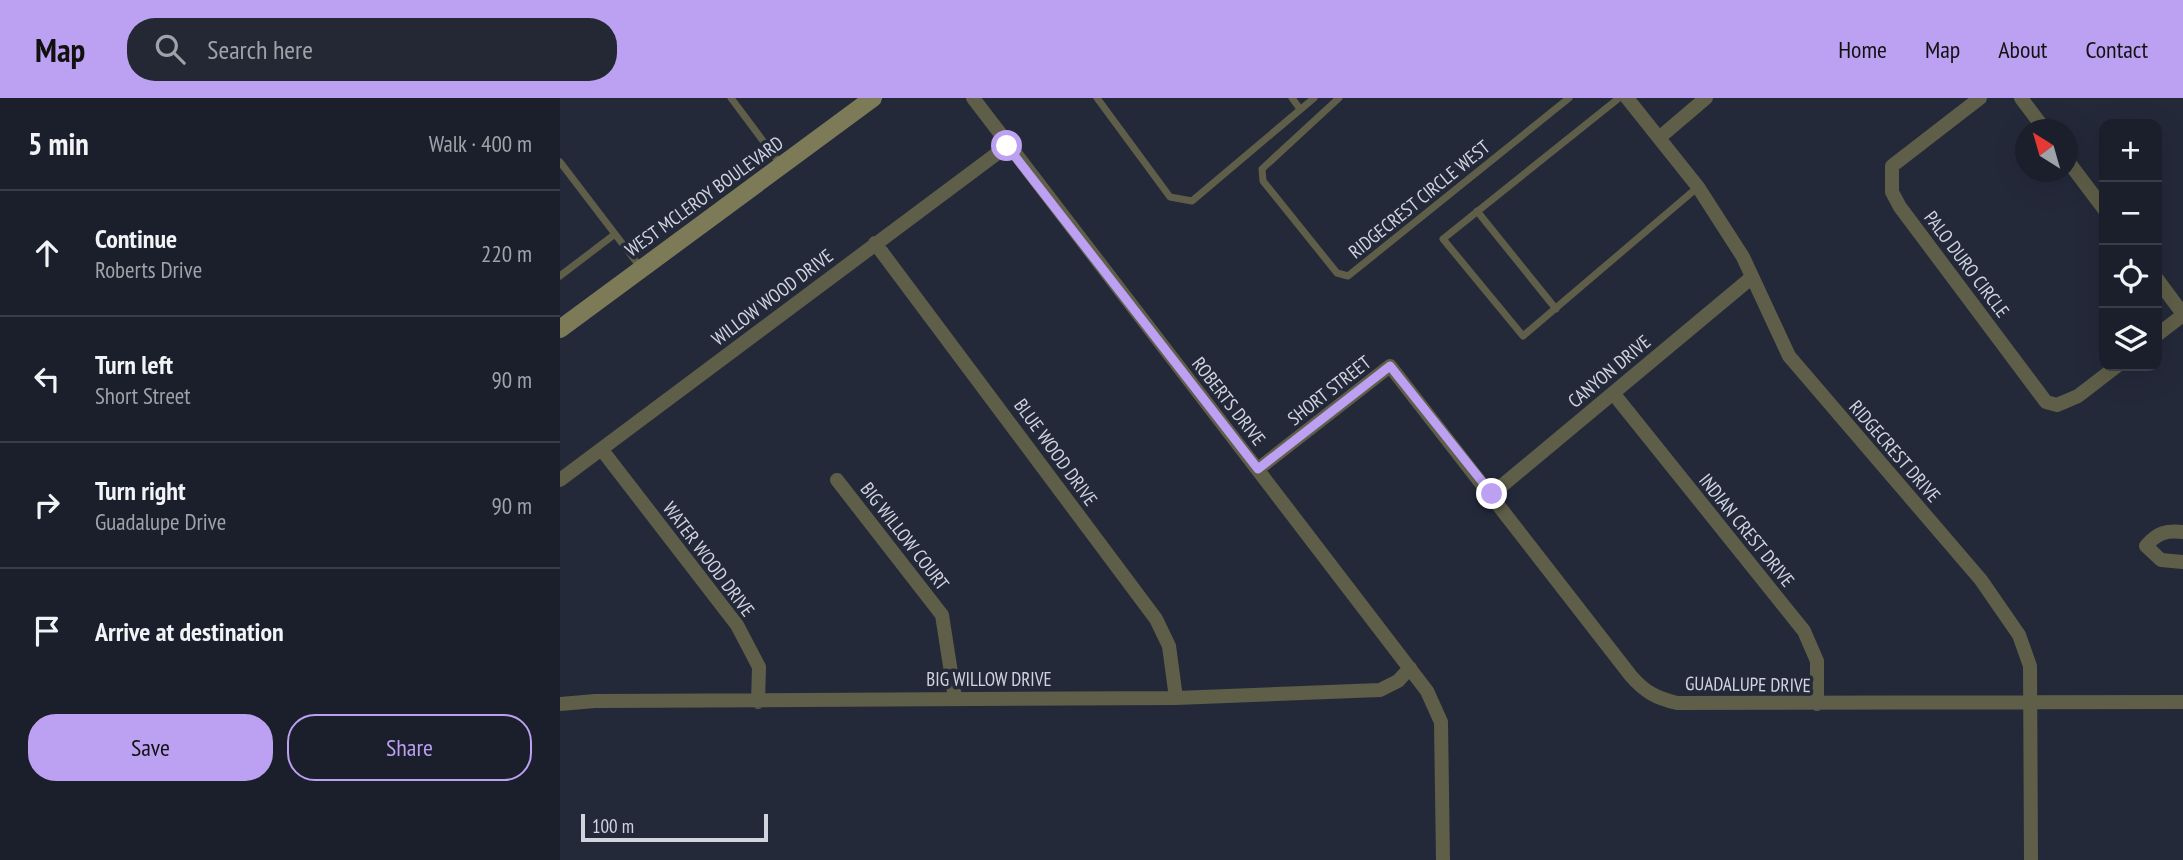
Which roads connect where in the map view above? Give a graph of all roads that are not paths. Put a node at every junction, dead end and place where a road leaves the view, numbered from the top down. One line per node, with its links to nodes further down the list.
1 (731, 98): 19 (lane)
2 (873, 98): 19 (main road, WEST MCLEROY BOULEVARD)
3 (973, 98): 17 (street, ROBERTS DRIVE)
4 (1097, 98): 14 (lane)
5 (1292, 98): 14 (lane)
6 (1314, 98): 14 (lane)
7 (1339, 98): 8 (lane, RIDGECREST CIRCLE WEST)
8 (1569, 98)
9 (1619, 98): 23 (lane)
10 (1627, 98): 16 (street, RIDGECREST DRIVE)
11 (1706, 98): 16 (street)
12 (1980, 98): 35 (street, PALO DURO CIRCLE)
13 (2021, 98): 15 (street)
14 (1300, 109)
15 (2037, 119)
16 (1659, 138): 21 (street, RIDGECREST DRIVE)
17 (1007, 146): 25 (street, WILLOW WOOD DRIVE); 38 (street, ROBERTS DRIVE)
18 (560, 162): 24 (lane)
19 (781, 166): 26 (main road, WEST MCLEROY BOULEVARD)
20 (2078, 175): 22 (street)
21 (1698, 187): 28 (street, RIDGECREST DRIVE); 30 (lane)
22 (2099, 202)
23 (1477, 211): 30 (lane); 30 (lane)
24 (615, 234): 26 (lane); 27 (lane)
25 (875, 243): 37 (street, WILLOW WOOD DRIVE); 46 (street, BLUE WOOD DRIVE)
26 (641, 269): 32 (main road, WEST MCLEROY BOULEVARD)
27 (560, 276)
28 (1751, 278): 36 (street, CANYON DRIVE); 51 (street, RIDGECREST DRIVE)
29 (2162, 286): 31 (street)
30 (1556, 309)
31 (2183, 315): 33 (street)
32 (560, 329)
33 (2162, 331)
34 (1390, 366): 38 (street, SHORT STREET); 41 (street, GUADALUPE DRIVE)
35 (2110, 371)
36 (1613, 393): 41 (street, CANYON DRIVE); 50 (street, INDIAN CREST DRIVE)
37 (602, 450): 39 (street, WILLOW WOOD DRIVE); 47 (street, WATER WOOD DRIVE)
38 (1258, 469): 44 (street, ROBERTS DRIVE)
39 (560, 480)
40 (837, 480): 45 (street, BIG WILLOW COURT)
41 (1492, 494): 50 (street, GUADALUPE DRIVE)
42 (2183, 532): 43 (street)
43 (2183, 562)
44 (1410, 668): 46 (street, BIG WILLOW DRIVE); 52 (street, ROBERTS DRIVE)
45 (955, 698): 46 (street, BIG WILLOW DRIVE); 47 (street, BIG WILLOW DRIVE)
46 (1176, 698)
47 (758, 702): 49 (street, BIG WILLOW DRIVE)
48 (2183, 702): 51 (street, GUADALUPE DRIVE)
49 (560, 704)
50 (1817, 704): 51 (street, GUADALUPE DRIVE)
51 (2031, 705): 53 (street, RIDGECREST DRIVE)
52 (1443, 860)
53 (2031, 860)

